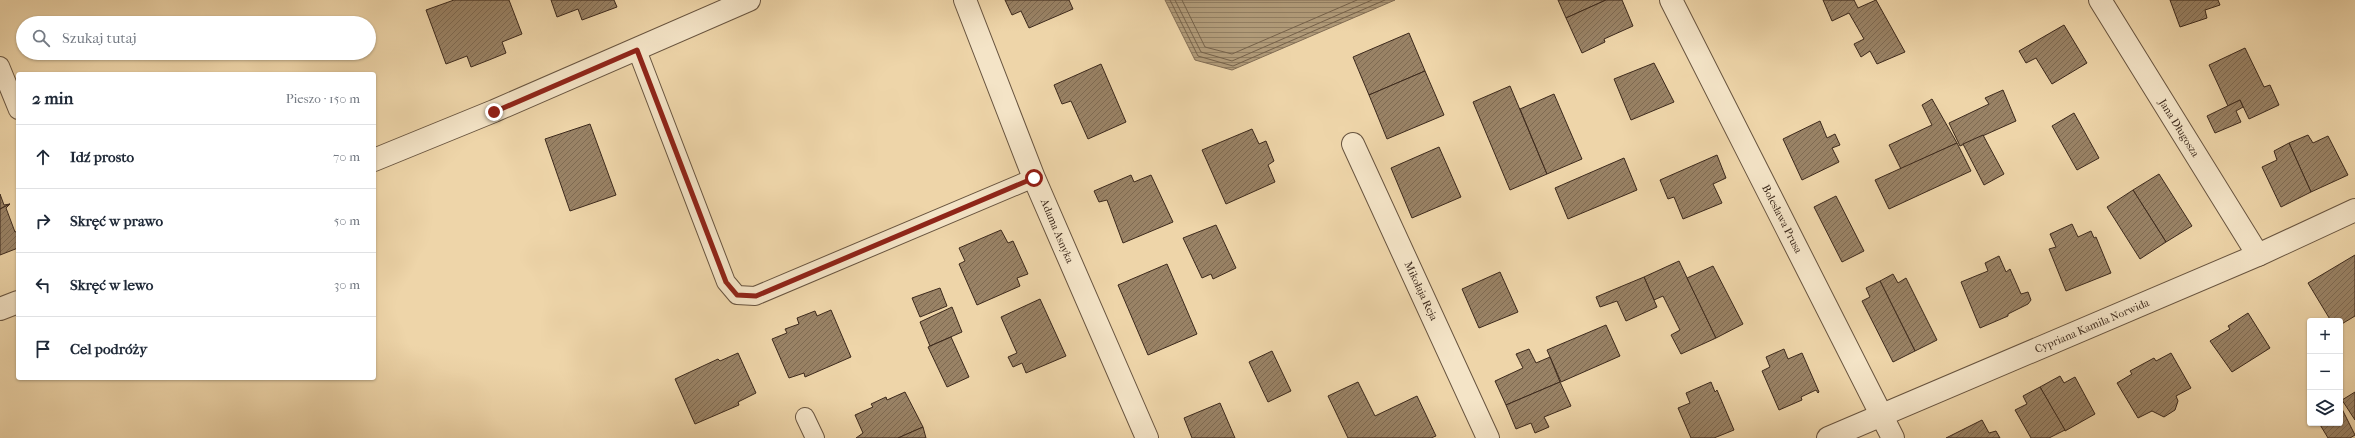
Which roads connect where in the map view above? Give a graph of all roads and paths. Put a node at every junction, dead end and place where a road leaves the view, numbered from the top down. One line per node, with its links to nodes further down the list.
1 (749, 0): 5 (street)
2 (965, 0): 10 (street, Adama Asnyka)
3 (1671, 0): 15 (street, Bolesława Prusa)
4 (2100, 0): 12 (street, Jana Długosza)
5 (637, 50): 9 (street); 10 (lane)
6 (0, 66): 7 (lane)
7 (16, 105)
8 (1353, 144): 19 (street, Mikołaja Reja)
9 (376, 159)
10 (1034, 178): 18 (street, Adama Asnyka)
11 (2355, 210): 12 (street, Cypriana Kamila Norwida)
12 (2258, 255): 15 (street, Cypriana Kamila Norwida)
13 (16, 303): 14 (street)
14 (0, 309)
15 (1881, 415): 20 (street, Cypriana Kamila Norwida); 21 (street, Bolesława Prusa)
16 (805, 417): 17 (lane)
17 (815, 438)
18 (1147, 438)
19 (1488, 438)
20 (1828, 438)
21 (1893, 438)

